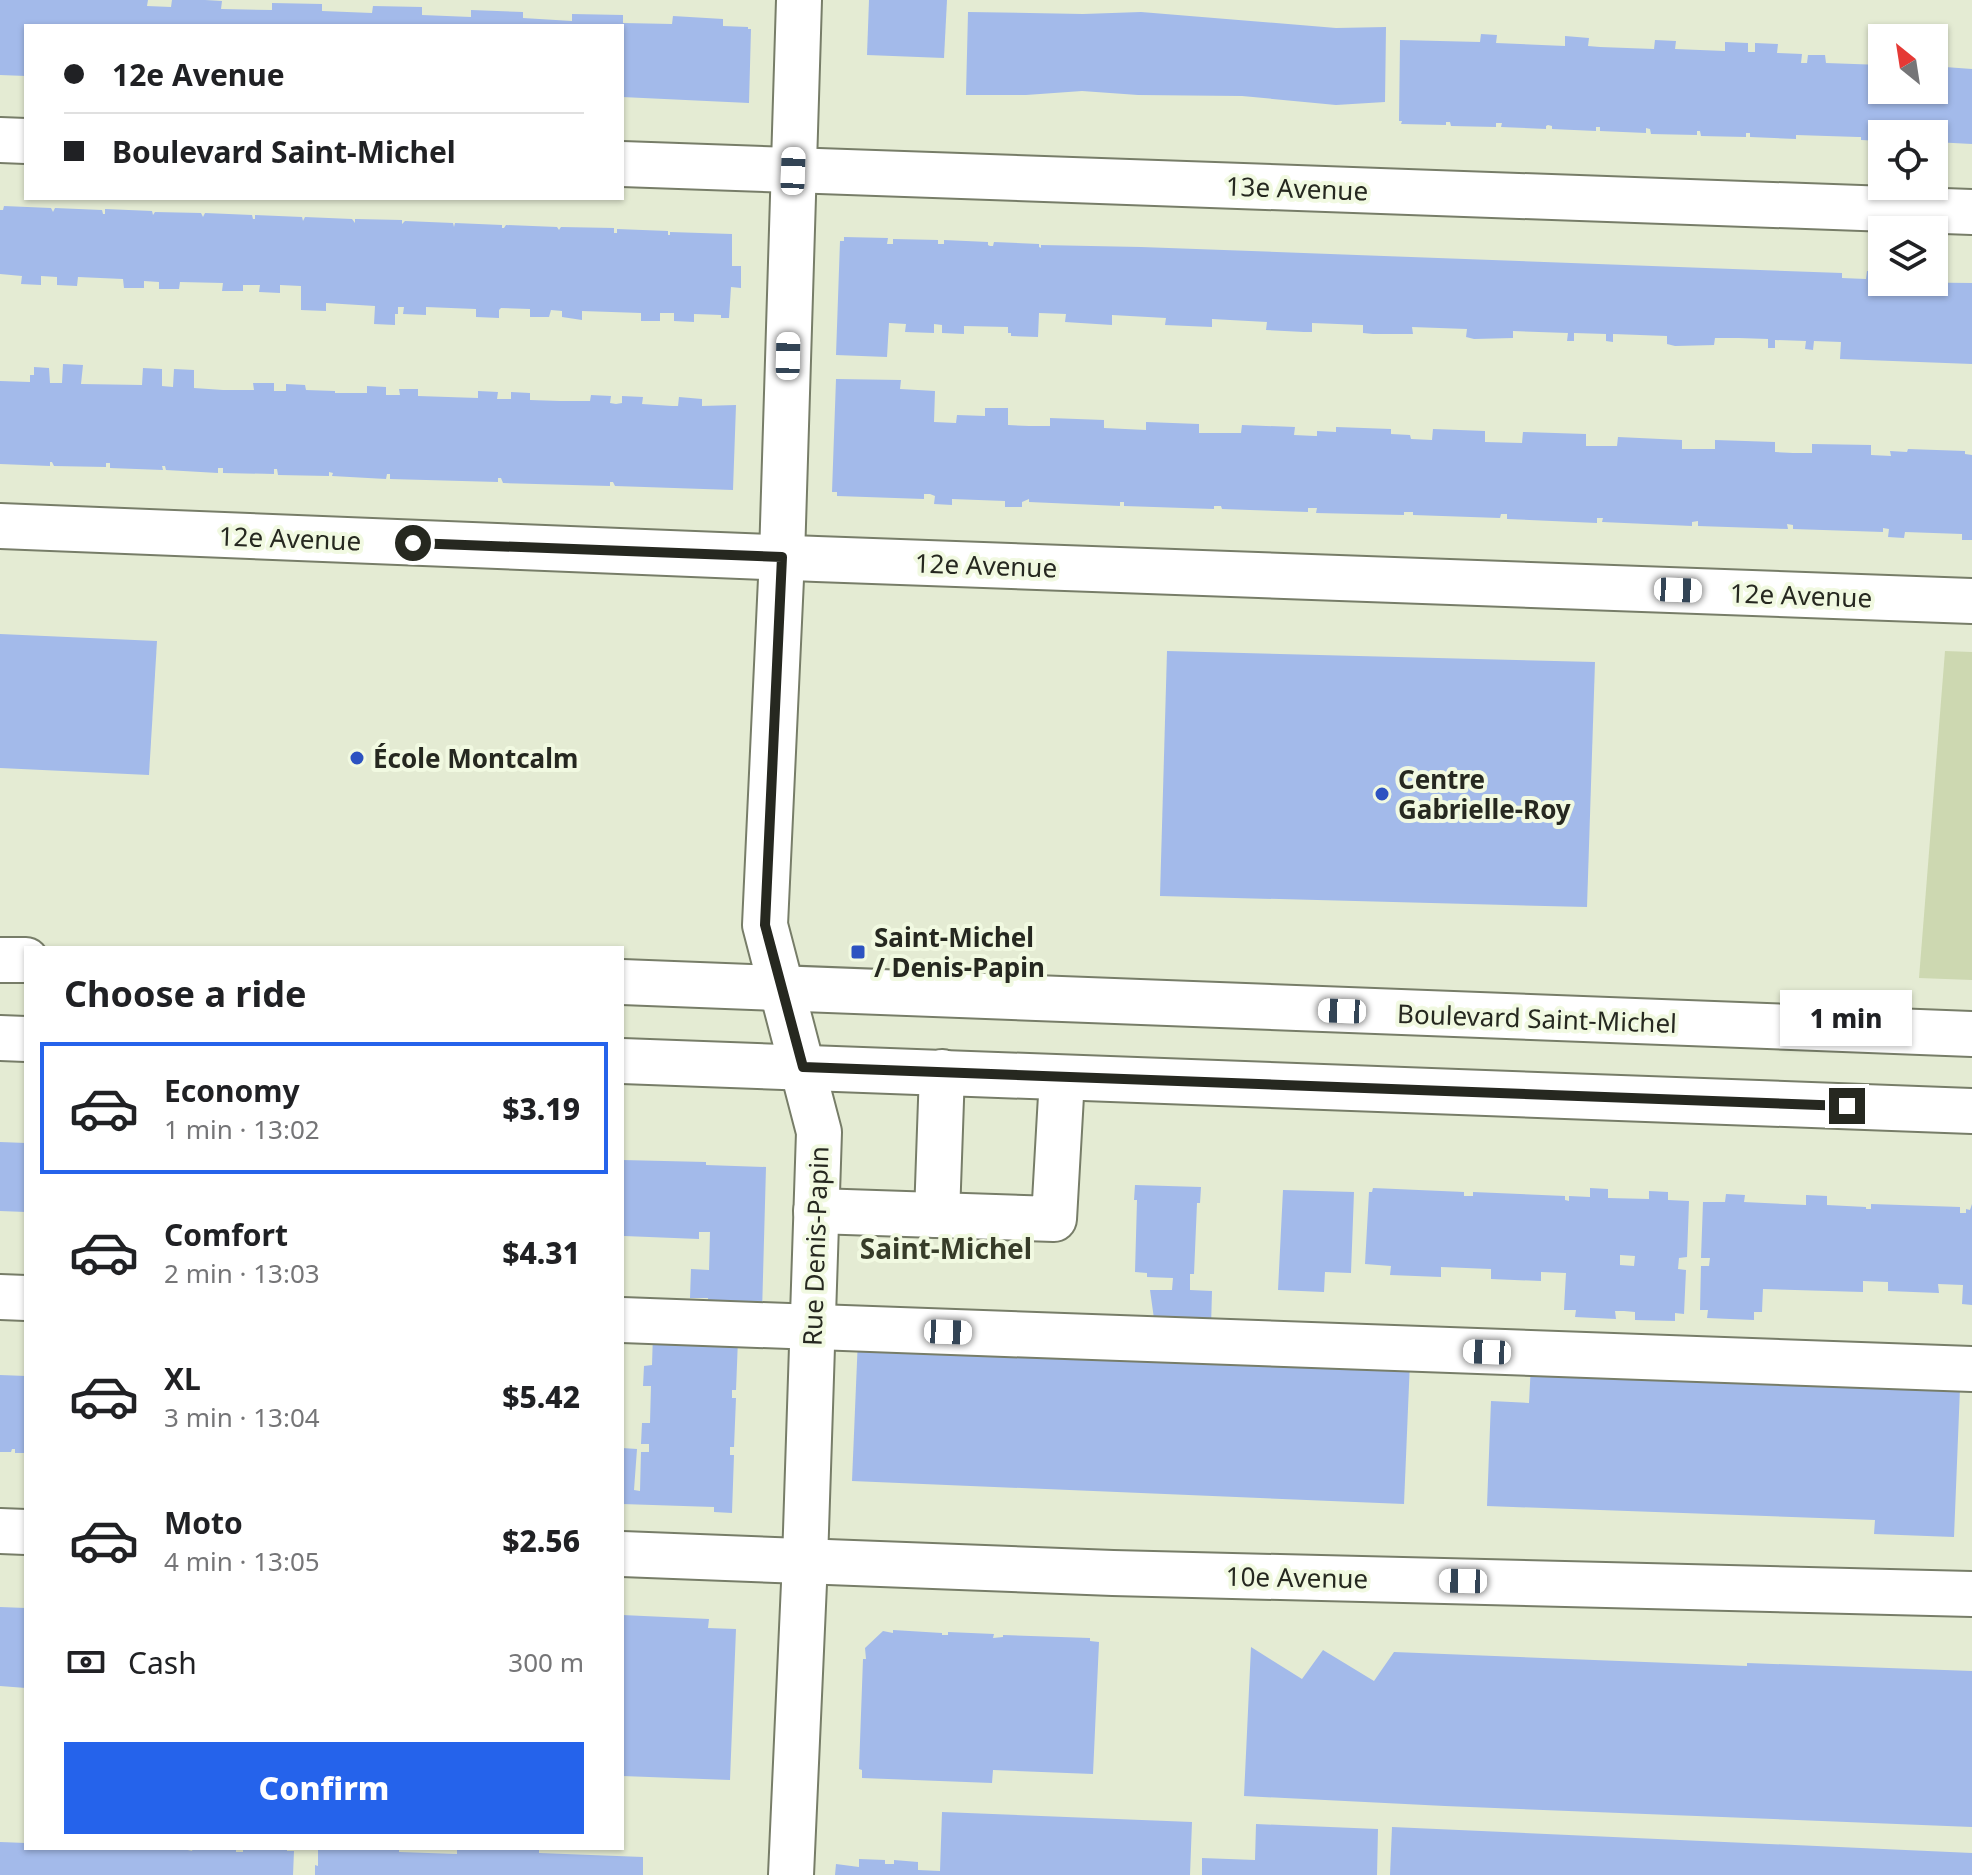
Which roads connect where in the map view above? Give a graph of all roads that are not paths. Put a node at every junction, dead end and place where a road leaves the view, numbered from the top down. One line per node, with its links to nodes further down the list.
1 (799, 0): 5 (street, Rue Denis-Papin)
2 (0, 140): 3 (street)
3 (24, 141)
4 (624, 164): 5 (street, 13e Avenue)
5 (793, 171): 6 (street, 13e Avenue); 8 (street, Rue Denis-Papin)
6 (1972, 212)
7 (0, 526): 8 (street, 12e Avenue)
8 (782, 557): 9 (street, 12e Avenue); 13 (street, Rue Denis-Papin)
9 (1972, 601)
10 (0, 960): 11 (street)
11 (24, 960)
12 (624, 982): 13 (street, Boulevard Saint-Michel)
13 (782, 988): 14 (street, Boulevard Saint-Michel); 18 (street, Rue Denis-Papin)
14 (1972, 1034)
15 (0, 1038): 16 (street)
16 (24, 1039)
17 (624, 1061): 18 (street)
18 (803, 1067): 19 (street); 22 (street, Rue Denis-Papin)
19 (942, 1072): 20 (street); 23 (street)
20 (1062, 1078): 21 (street); 23 (street)
21 (1972, 1111)
22 (816, 1211): 23 (street); 27 (street, Rue Denis-Papin)
23 (937, 1215)
24 (0, 1297): 25 (street)
25 (24, 1298)
26 (624, 1320): 27 (street)
27 (812, 1327): 28 (street); 32 (street, Rue Denis-Papin)
28 (1972, 1369)
29 (0, 1531): 30 (street)
30 (24, 1532)
31 (624, 1554): 32 (street, 10e Avenue)
32 (805, 1561): 33 (street, 10e Avenue); 34 (street, Rue Denis-Papin)
33 (1972, 1594)
34 (791, 1875)

